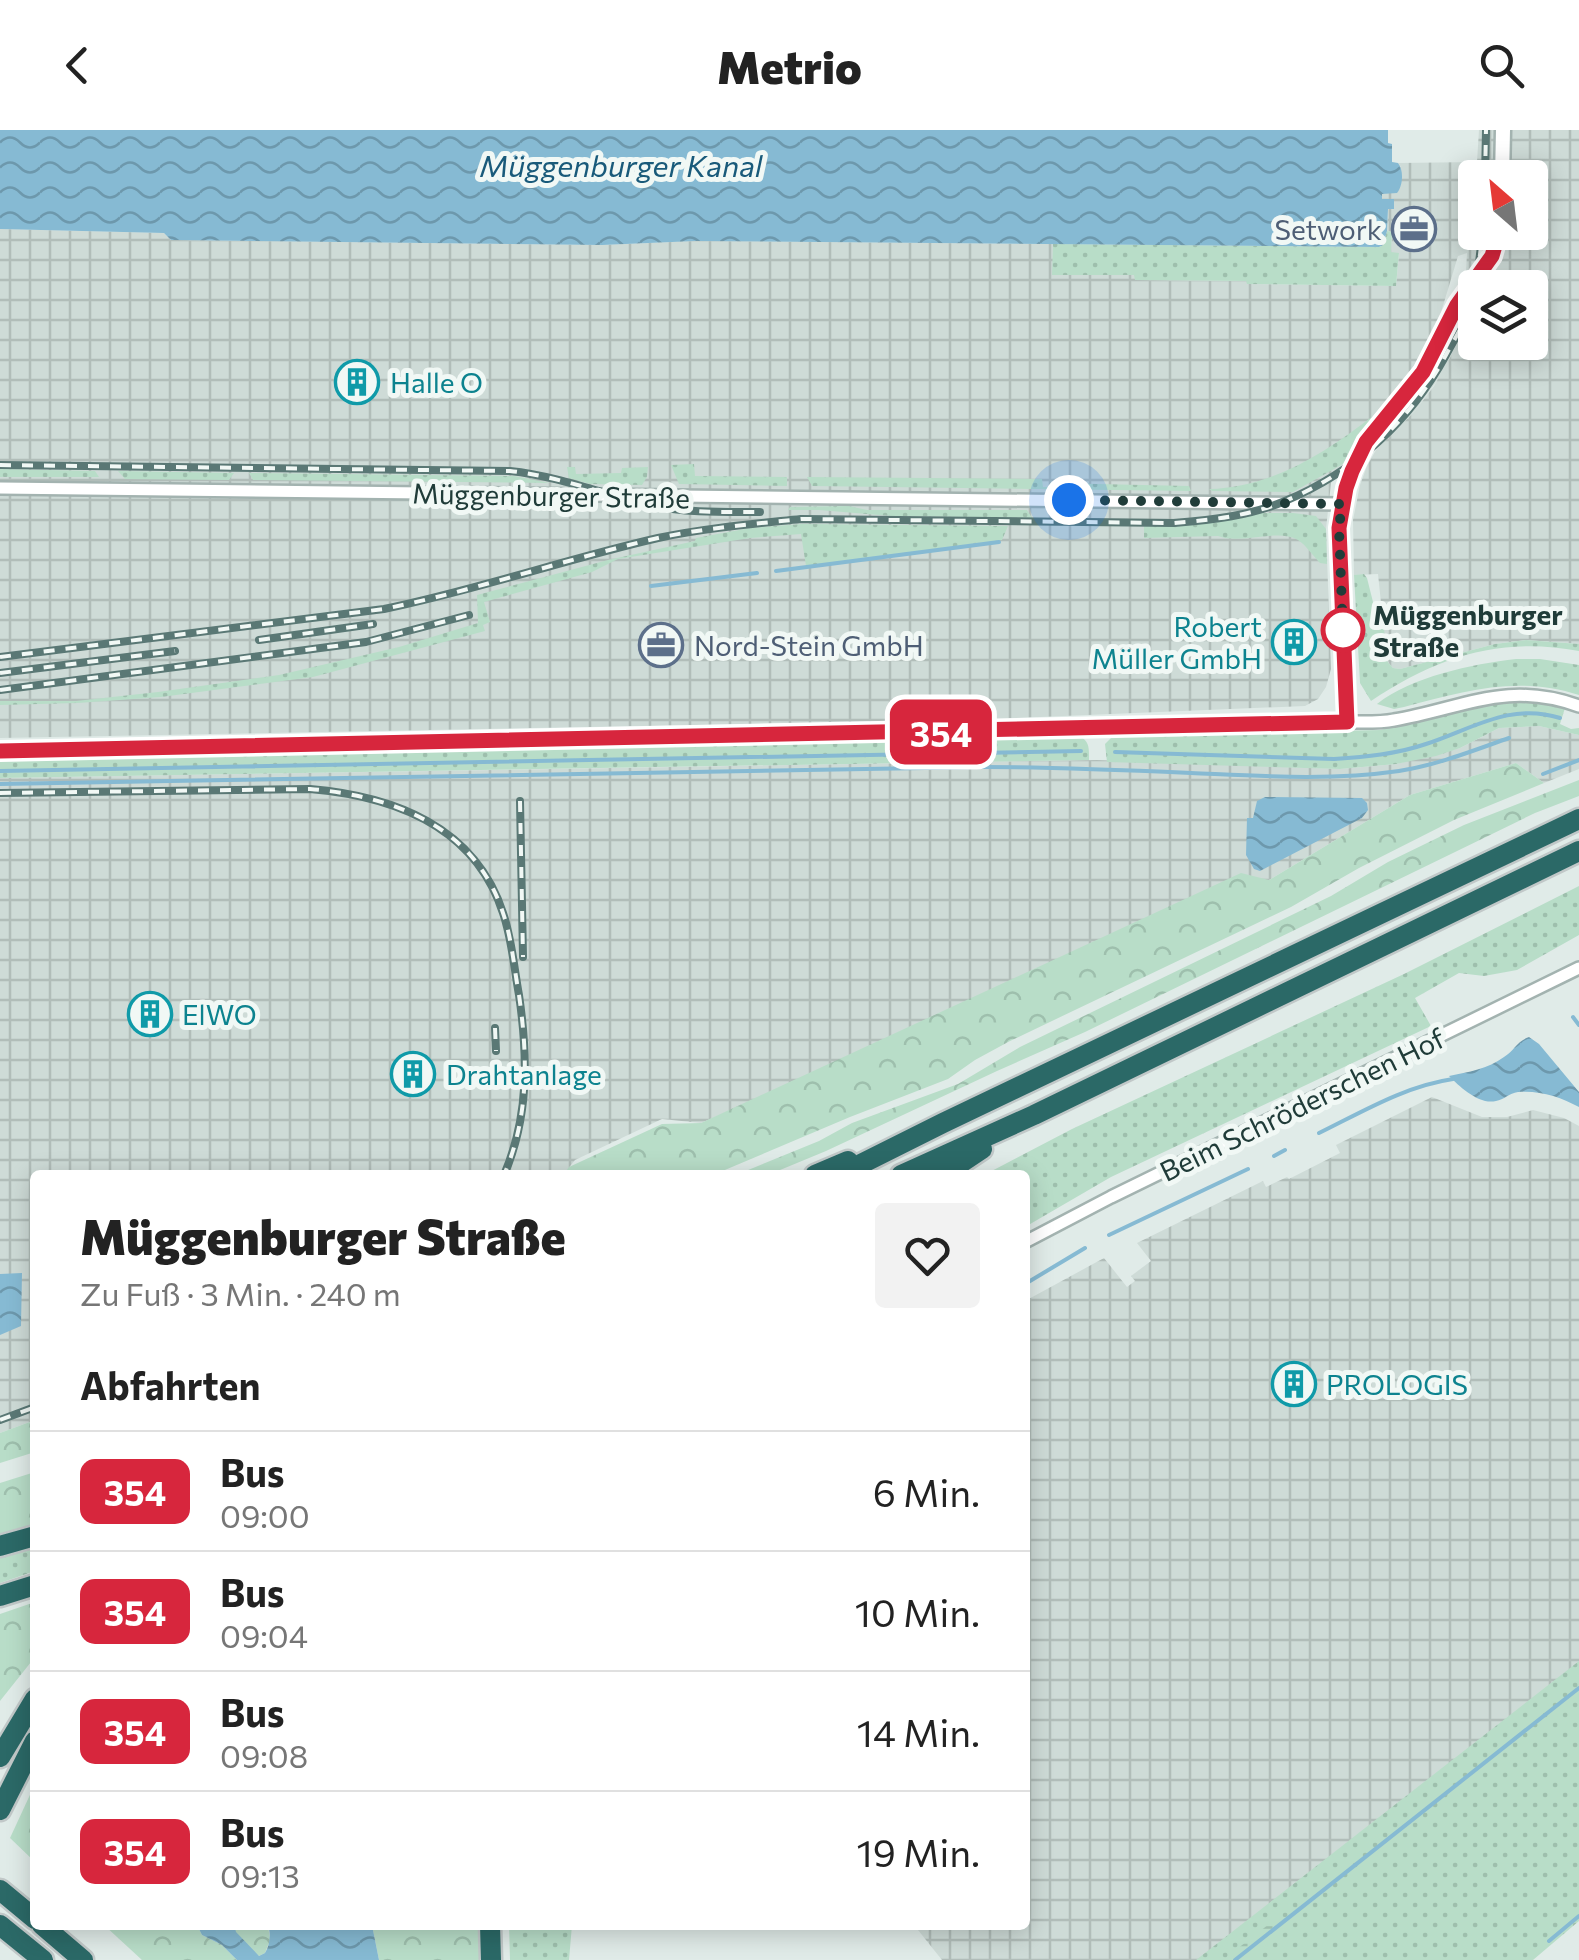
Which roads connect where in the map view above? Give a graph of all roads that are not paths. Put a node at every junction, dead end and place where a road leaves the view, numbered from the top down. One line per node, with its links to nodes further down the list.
1 (1503, 130): 2 (street)
2 (1502, 160)
3 (1494, 250): 5 (street)
4 (0, 488): 5 (street, Müggenburger Straße)
5 (1342, 504): 7 (street)
6 (1579, 706): 7 (street)
7 (1347, 722): 8 (street)
8 (0, 750)
9 (1579, 819): 13 (highway)
10 (1579, 851): 12 (highway)
11 (1579, 968): 18 (street, Beim Schröderschen Hof)
12 (1034, 1114): 16 (highway); 17 (highway)
13 (943, 1123): 14 (highway); 15 (highway)
14 (827, 1170)
15 (849, 1170)
16 (912, 1170)
17 (950, 1170)
18 (1030, 1239)
19 (30, 1537): 20 (highway)
20 (0, 1546)
21 (30, 1587): 22 (highway)
22 (0, 1596)
23 (30, 1708): 25 (highway)
24 (30, 1752): 26 (highway)
25 (0, 1756)
26 (0, 1810)
27 (0, 1890): 28 (highway)
28 (30, 1915)
29 (0, 1924): 32 (highway)
30 (48, 1930): 33 (highway)
31 (490, 1930): 34 (highway)
32 (43, 1960)
33 (84, 1960)
34 (491, 1960)

